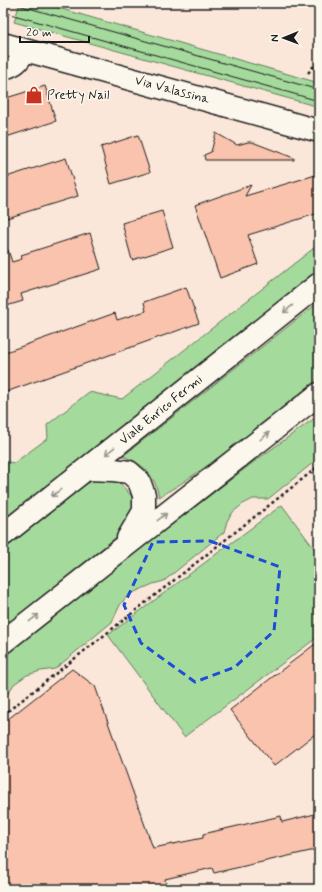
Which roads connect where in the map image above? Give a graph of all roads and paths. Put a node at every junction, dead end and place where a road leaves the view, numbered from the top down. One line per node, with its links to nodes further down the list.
1 (3, 44): 2 (main road, Via Valassina)
2 (26, 50): 4 (street); 6 (main road, Via Valassina)
3 (319, 60): 5 (path)
4 (3, 70)
5 (308, 73)
6 (319, 131)
7 (319, 284): 10 (main road, Viale Enrico Fermi, one-way to 10)
8 (319, 394): 12 (main road, one-way to 8)
9 (319, 466): 14 (path)
10 (87, 469): 11 (main road, Viale Enrico Fermi, one-way to 11); 12 (main road)
11 (3, 535)
12 (121, 549): 13 (main road, one-way to 12)
13 (3, 642)
14 (3, 715)

